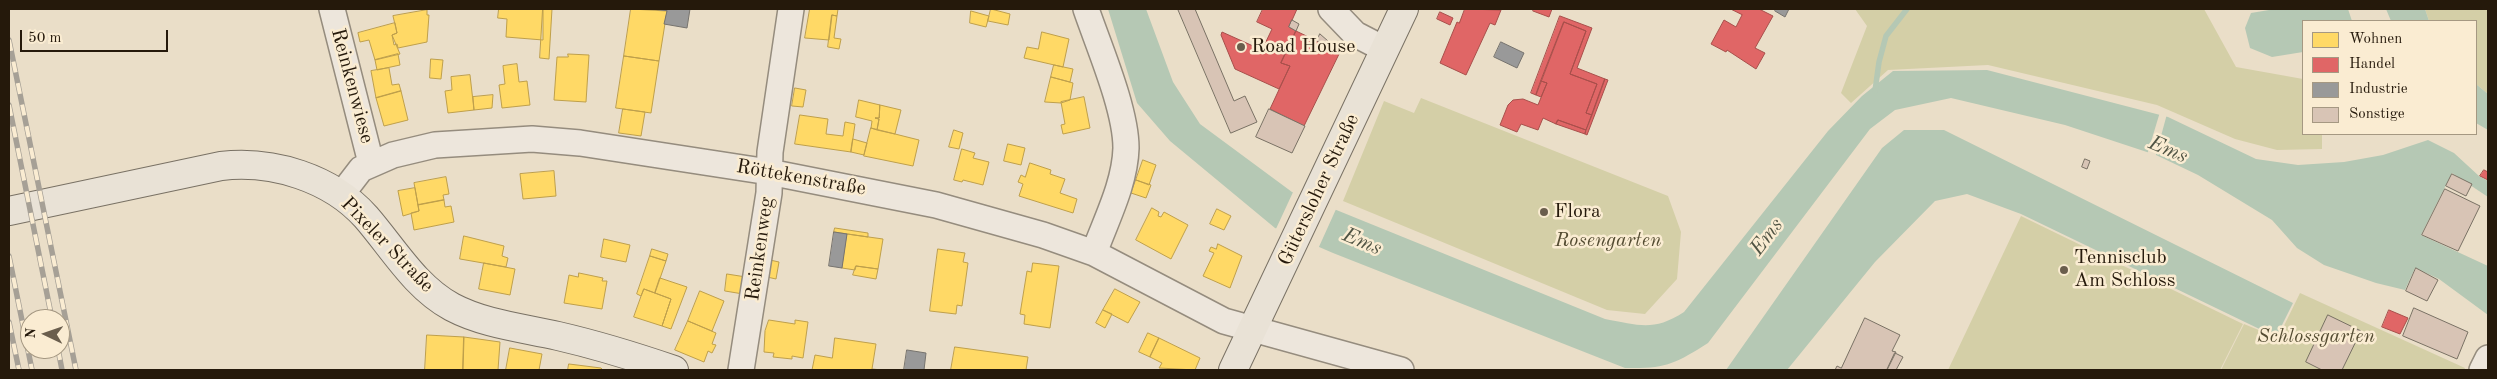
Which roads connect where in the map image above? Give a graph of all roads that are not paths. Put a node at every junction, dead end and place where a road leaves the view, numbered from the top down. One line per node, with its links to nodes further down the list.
1 (332, 9): 7 (street, Reinkenwiese)
2 (791, 9): 8 (street, Reinkenweg)
3 (1086, 9): 11 (street)
4 (1331, 9): 6 (street)
5 (1404, 9): 6 (main road, Gütersloher Straße)
6 (1384, 49): 12 (main road, Gütersloher Straße)
7 (372, 162): 8 (street, Röttekenstraße); 9 (street, Röttekenstraße)
8 (769, 172): 11 (street, Röttekenstraße); 15 (street, Reinkenweg)
9 (341, 194): 10 (main road, Pixeler Straße); 14 (main road, Pixeler Straße)
10 (9, 211)
11 (1094, 253): 12 (street, Röttekenstraße)
12 (1253, 330): 16 (main road, Gütersloher Straße); 17 (street, Röttekenstraße)
13 (2488, 358): 18 (street)
14 (674, 370)
15 (741, 370)
16 (1233, 370)
17 (1401, 370)
18 (2482, 370)

